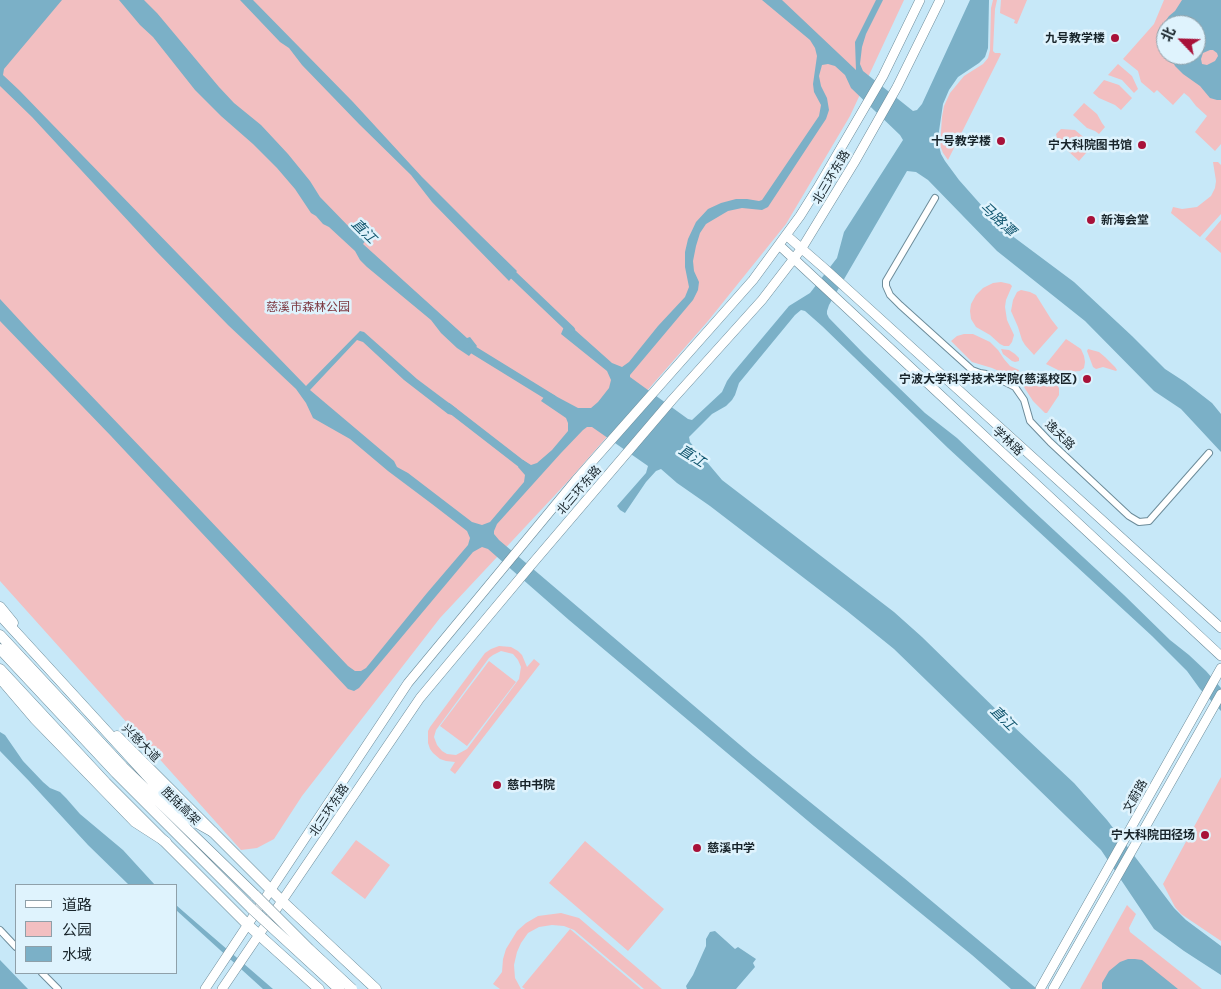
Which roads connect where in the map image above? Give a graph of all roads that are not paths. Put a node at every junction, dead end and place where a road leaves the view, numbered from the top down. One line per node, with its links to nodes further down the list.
1 (920, 0): 4 (main road, 北三环东路)
2 (940, 0): 6 (main road, 北三环东路)
3 (935, 198): 8 (street, 逸夫路)
4 (786, 235): 5 (main road, 北三环东路); 6 (main road, 学林路)
5 (779, 244): 7 (main road, 学林路); 21 (main road, 北三环东路)
6 (802, 248): 7 (main road, 北三环东路); 11 (main road, 学林路)
7 (794, 258): 14 (main road, 学林路); 22 (main road, 北三环东路)
8 (1209, 453)
9 (0, 607): 19 (main road, 兴慈大道)
10 (0, 615): 19 (main road)
11 (1221, 628)
12 (0, 635): 33 (main road, 胜陆高架, bridge)
13 (0, 649): 32 (main road, 胜陆高架, bridge)
14 (1221, 656)
15 (0, 669): 20 (main road)
16 (1220, 670): 35 (main road, 文蔚路)
17 (0, 678): 20 (main road)
18 (1221, 694): 36 (main road, 文蔚路)
19 (213, 832): 21 (main road, 兴慈大道)
20 (166, 842): 23 (main road)
21 (271, 890): 22 (main road, 兴慈大道); 23 (main road, 北三环东路)
22 (282, 901): 25 (main road, 北三环东路); 34 (main road, 兴慈大道)
23 (248, 925): 25 (main road); 29 (main road, 北三环东路)
24 (0, 930): 26 (street)
25 (259, 935): 30 (main road, 北三环东路); 31 (main road)
26 (15, 945)
27 (43, 974): 28 (street)
28 (58, 989)
29 (205, 989)
30 (222, 989)
31 (319, 989)
32 (339, 989)
33 (352, 989)
34 (376, 989)
35 (1040, 989)
36 (1053, 989)

